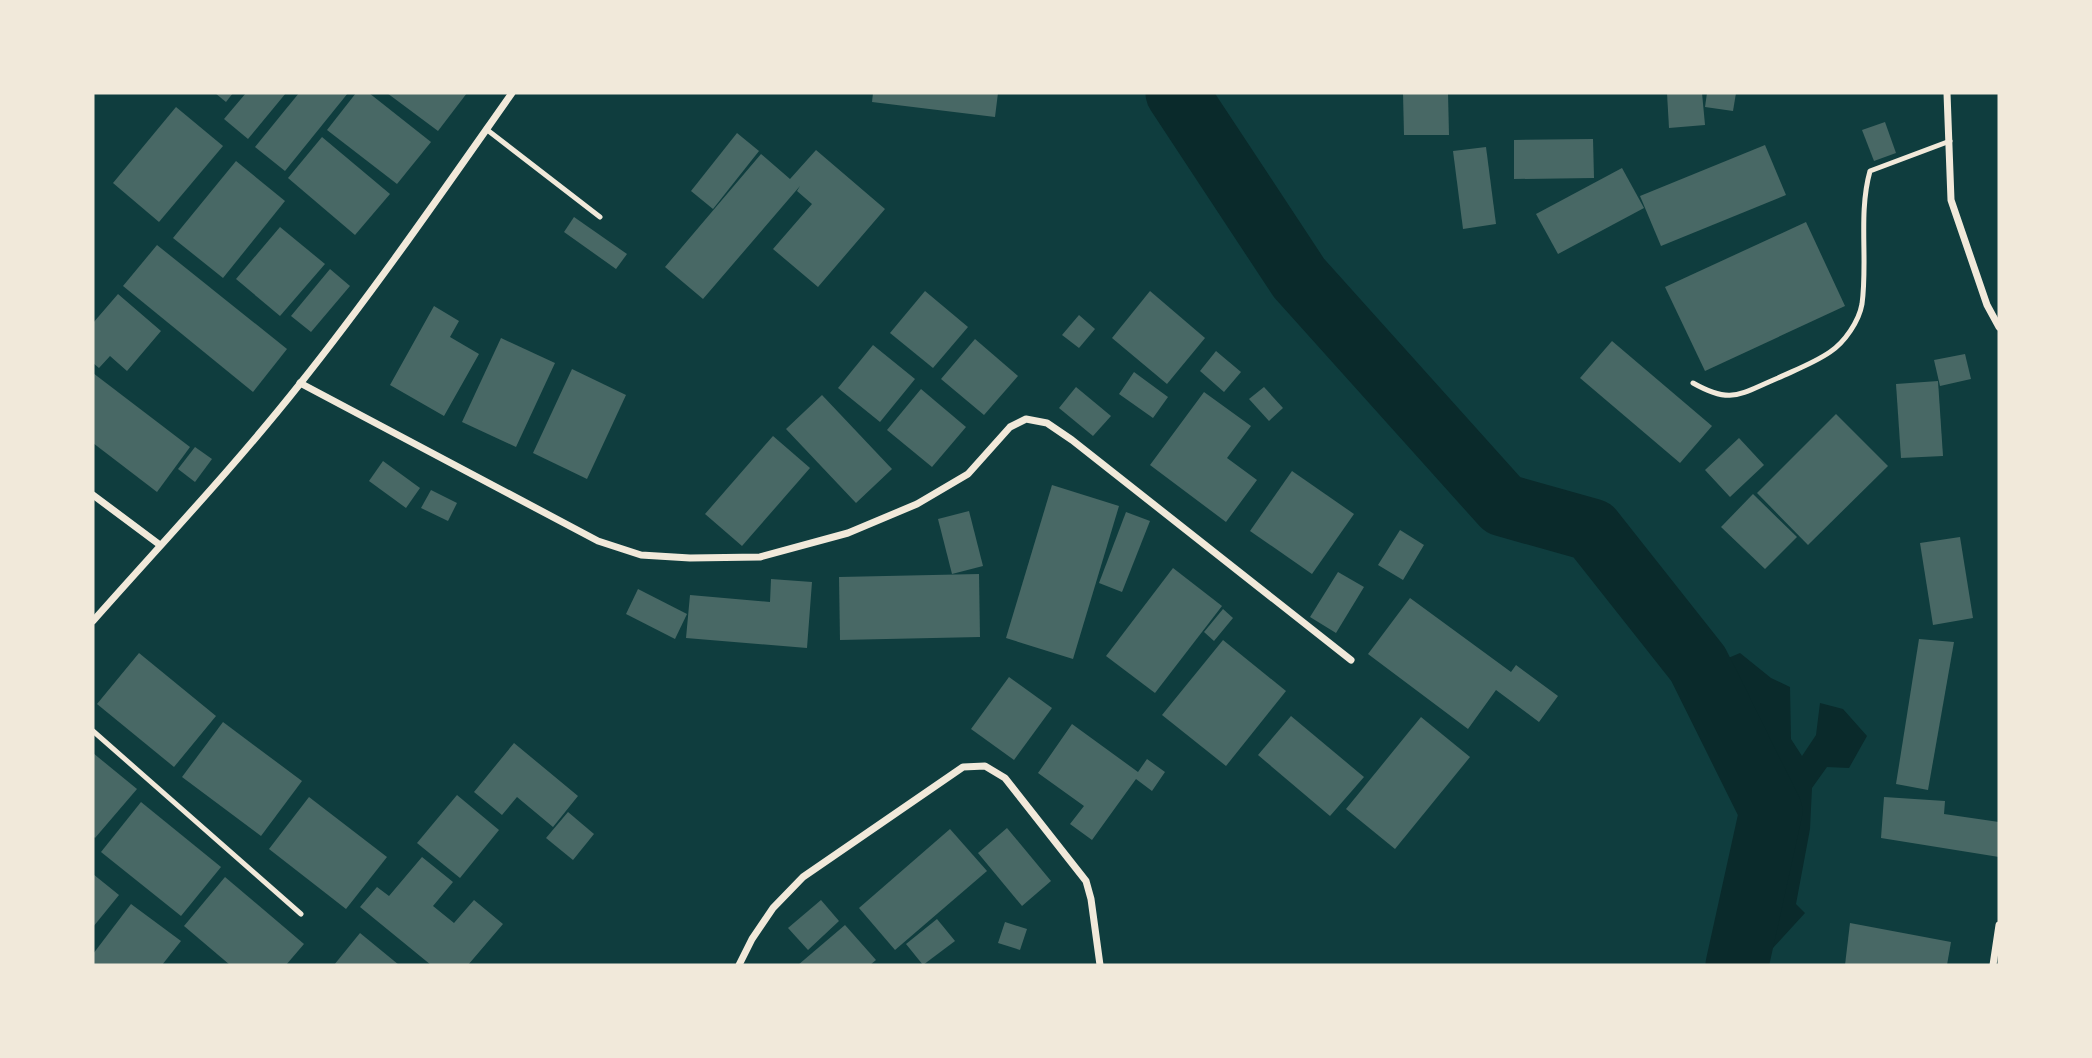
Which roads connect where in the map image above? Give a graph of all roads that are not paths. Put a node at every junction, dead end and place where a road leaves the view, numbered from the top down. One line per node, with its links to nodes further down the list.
1 (512, 93): 3 (street)
2 (1947, 93): 4 (street)
3 (486, 129): 5 (lane); 7 (street)
4 (1950, 141): 6 (street); 8 (lane)
5 (600, 216)
6 (1999, 327)
7 (300, 383): 10 (street); 12 (street)
8 (1693, 383)
9 (93, 495): 10 (street)
10 (160, 545): 11 (street)
11 (93, 621)
12 (1351, 660)
13 (93, 731): 14 (lane)
14 (301, 914)
15 (1999, 925): 18 (street)
16 (739, 965): 17 (street)
17 (1100, 965)
18 (1993, 965)

